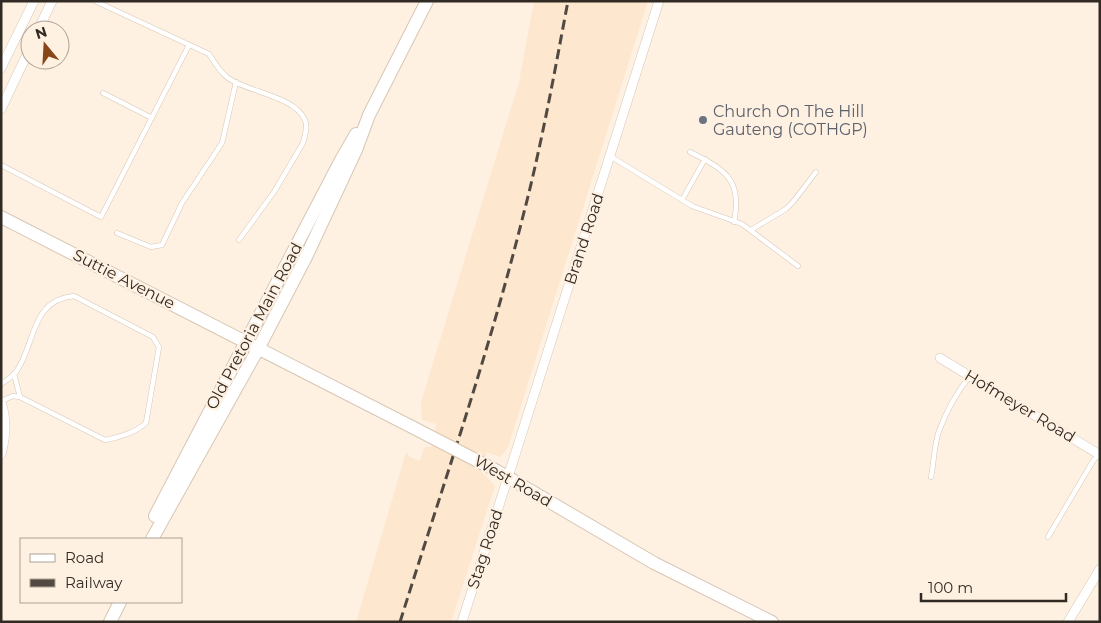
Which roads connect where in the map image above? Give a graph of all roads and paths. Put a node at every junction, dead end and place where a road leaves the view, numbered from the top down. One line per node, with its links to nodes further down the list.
1 (34, 1): 8 (street)
2 (52, 1): 6 (street)
3 (95, 1): 7 (lane)
4 (427, 1): 13 (main road, Old Pretoria Main Road)
5 (659, 1): 16 (street, Brand Road)
6 (43, 20)
7 (189, 45): 10 (lane); 14 (lane)
8 (1, 68)
9 (20, 69): 12 (street)
10 (236, 82): 24 (lane); 25 (lane)
11 (103, 93): 14 (lane)
12 (1, 109)
13 (369, 115): 27 (main road, Old Pretoria Main Road); 28 (main road, Old Pretoria Main Road)
14 (152, 118): 18 (lane)
15 (690, 152): 17 (lane)
16 (610, 156): 20 (lane); 37 (street, Brand Road)
17 (704, 159): 20 (lane); 22 (lane)
18 (1, 165)
19 (816, 172): 23 (lane)
20 (682, 200): 22 (lane)
21 (1, 217): 27 (main road, Suttie Avenue)
22 (734, 222): 23 (lane)
23 (751, 230): 26 (lane)
24 (117, 233)
25 (239, 240)
26 (798, 266)
27 (246, 342): 28 (main road, Suttie Avenue); 40 (main road, Old Pretoria Main Road)
28 (258, 349): 37 (main road, West Road, bridge); 41 (main road, Old Pretoria Main Road)
29 (940, 358): 31 (street, Hofmeyer Road)
30 (14, 374): 32 (lane); 33 (lane); 33 (lane)
31 (970, 376): 36 (street, Hofmeyer Road); 38 (lane)
32 (1, 384)
33 (20, 397): 34 (lane)
34 (1, 402): 35 (street)
35 (1, 454)
36 (1099, 454): 39 (lane)
37 (503, 474): 45 (main road, West Road); 48 (street, Stag Road)
38 (931, 478)
39 (1048, 537)
40 (145, 538)
41 (153, 538)
42 (1100, 569): 49 (street)
43 (111, 603): 46 (main road)
44 (120, 603): 47 (main road)
45 (767, 620)
46 (101, 622)
47 (110, 622)
48 (462, 622)
49 (1068, 622)

